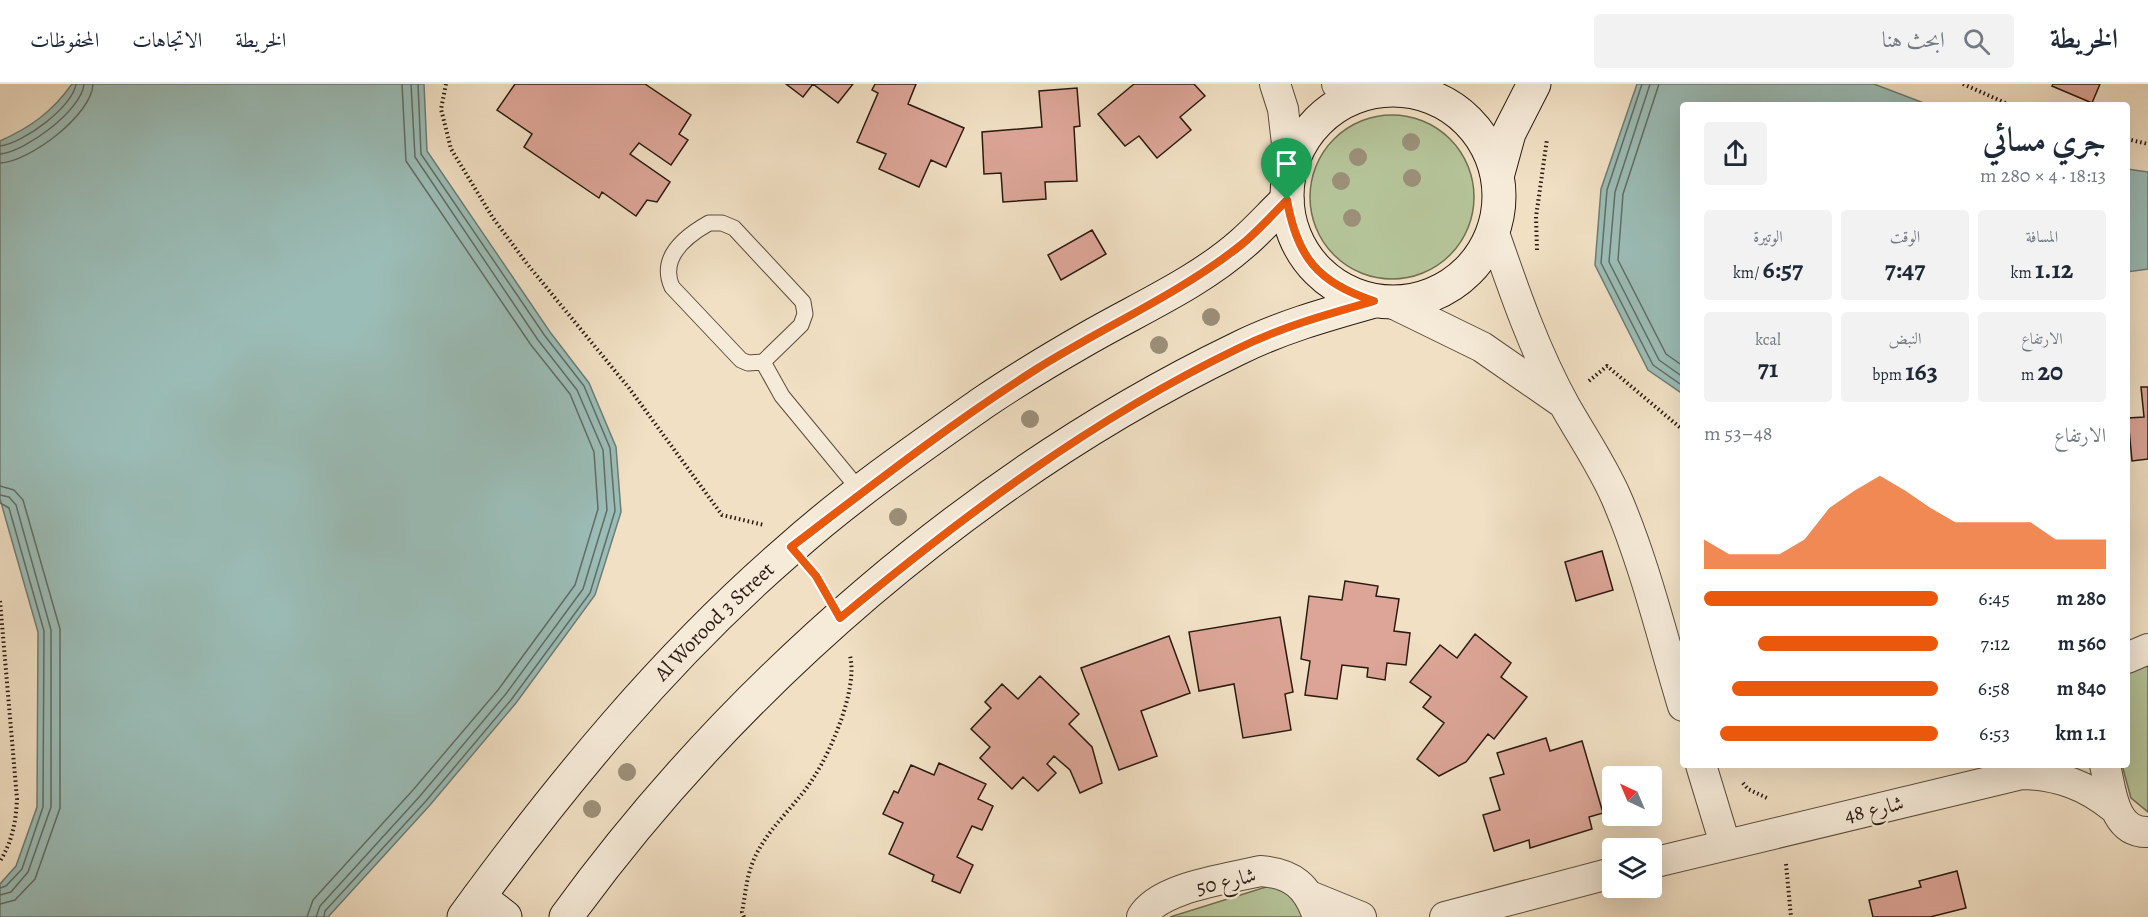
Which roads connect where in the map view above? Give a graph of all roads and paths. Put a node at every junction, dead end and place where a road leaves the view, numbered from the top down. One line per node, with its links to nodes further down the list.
1 (446, 84): 22 (path)
2 (1275, 84): 13 (street)
3 (1338, 84): 7 (street)
4 (1534, 84): 12 (street)
5 (1963, 84): 8 (path)
6 (1429, 89): 7 (street); 12 (street)
7 (1371, 92): 13 (street)
8 (2003, 102)
9 (1551, 131): 15 (path)
10 (2130, 140): 11 (path)
11 (2148, 144)
12 (1498, 173): 14 (street)
13 (1288, 185): 16 (street); 21 (street, Al Worood 3 Street)
14 (1494, 233): 16 (street); 19 (street)
15 (1537, 253)
16 (1383, 302): 19 (street); 24 (street)
17 (763, 362): 17 (lane); 21 (lane)
18 (1580, 374): 20 (path)
19 (1564, 405): 27 (street)
20 (1680, 427)
21 (862, 493): 22 (street, Al Worood 3 Street)
22 (791, 547): 24 (path); 37 (street, Al Worood 3 Street)
23 (0, 601): 35 (path)
24 (840, 618): 40 (street); 41 (path)
25 (2148, 649): 26 (street)
26 (2130, 657)
27 (1680, 696)
28 (1702, 768): 33 (street)
29 (2106, 768): 31 (street, شارع 48)
30 (2029, 769): 31 (street, شارع 48); 33 (street, شارع 48)
31 (2114, 807): 32 (street, شارع 48)
32 (2148, 832)
33 (1725, 844): 34 (street)
34 (1662, 860)
35 (0, 861)
36 (1602, 876): 44 (street)
37 (471, 907): 39 (street)
38 (1315, 907): 42 (street, شارع 50); 43 (street, شارع 50)
39 (505, 917)
40 (566, 917)
41 (744, 917)
42 (1142, 917)
43 (1361, 917)
44 (1445, 917)

